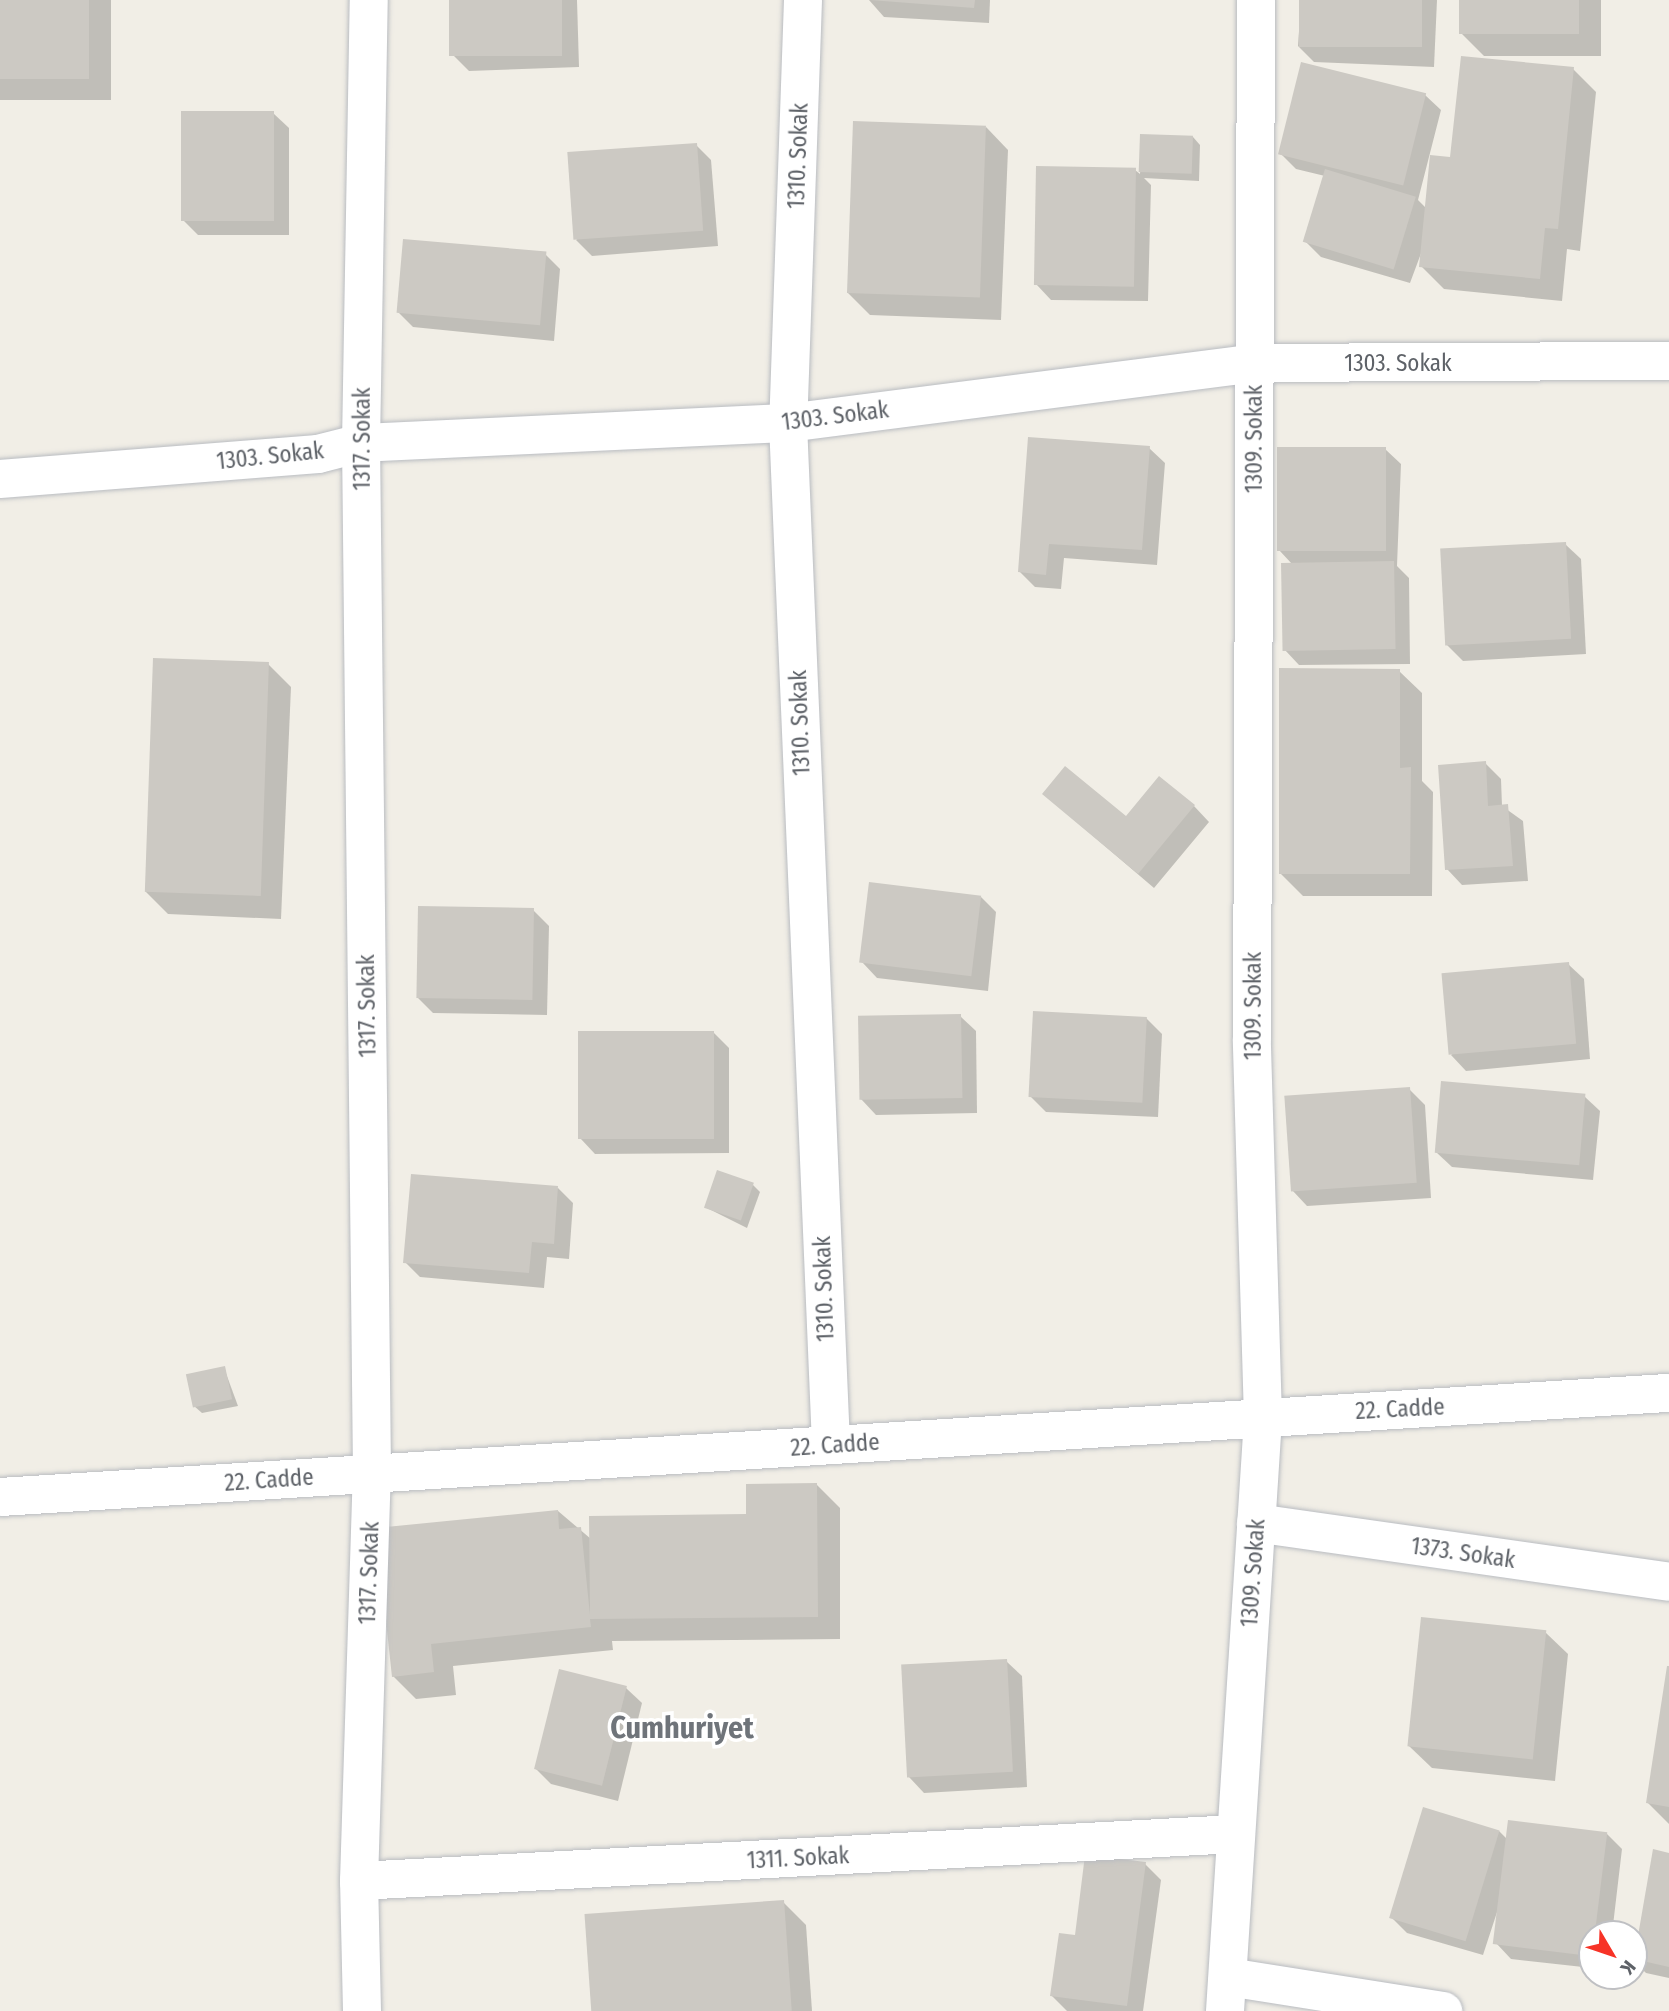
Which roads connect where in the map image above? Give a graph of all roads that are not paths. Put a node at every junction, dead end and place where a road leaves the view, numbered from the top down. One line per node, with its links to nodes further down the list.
1 (369, 0): 7 (street, 1317. Sokak)
2 (803, 0): 6 (street, 1310. Sokak)
3 (1256, 0): 5 (street, 1309. Sokak)
4 (1669, 361): 5 (street, 1303. Sokak)
5 (1255, 363): 6 (street, 1303. Sokak); 10 (street, 1309. Sokak)
6 (788, 423): 7 (street, 1303. Sokak); 11 (street, 1310. Sokak)
7 (361, 443): 8 (street, 1303. Sokak); 12 (street, 1317. Sokak)
8 (0, 479)
9 (1669, 1392): 10 (street, 22. Cadde)
10 (1263, 1418): 11 (street, 22. Cadde); 14 (street, 1309. Sokak)
11 (831, 1445): 12 (street, 22. Cadde)
12 (372, 1474): 13 (street, 22. Cadde); 17 (street, 1317. Sokak)
13 (0, 1497)
14 (1256, 1523): 15 (street, 1373. Sokak); 16 (street, 1309. Sokak)
15 (1669, 1582)
16 (1236, 1835): 17 (street, 1311. Sokak); 18 (street, 1309. Sokak)
17 (359, 1881): 19 (street, 1317. Sokak)
18 (1226, 1994): 20 (street)
19 (362, 2011)
20 (1443, 2011)

